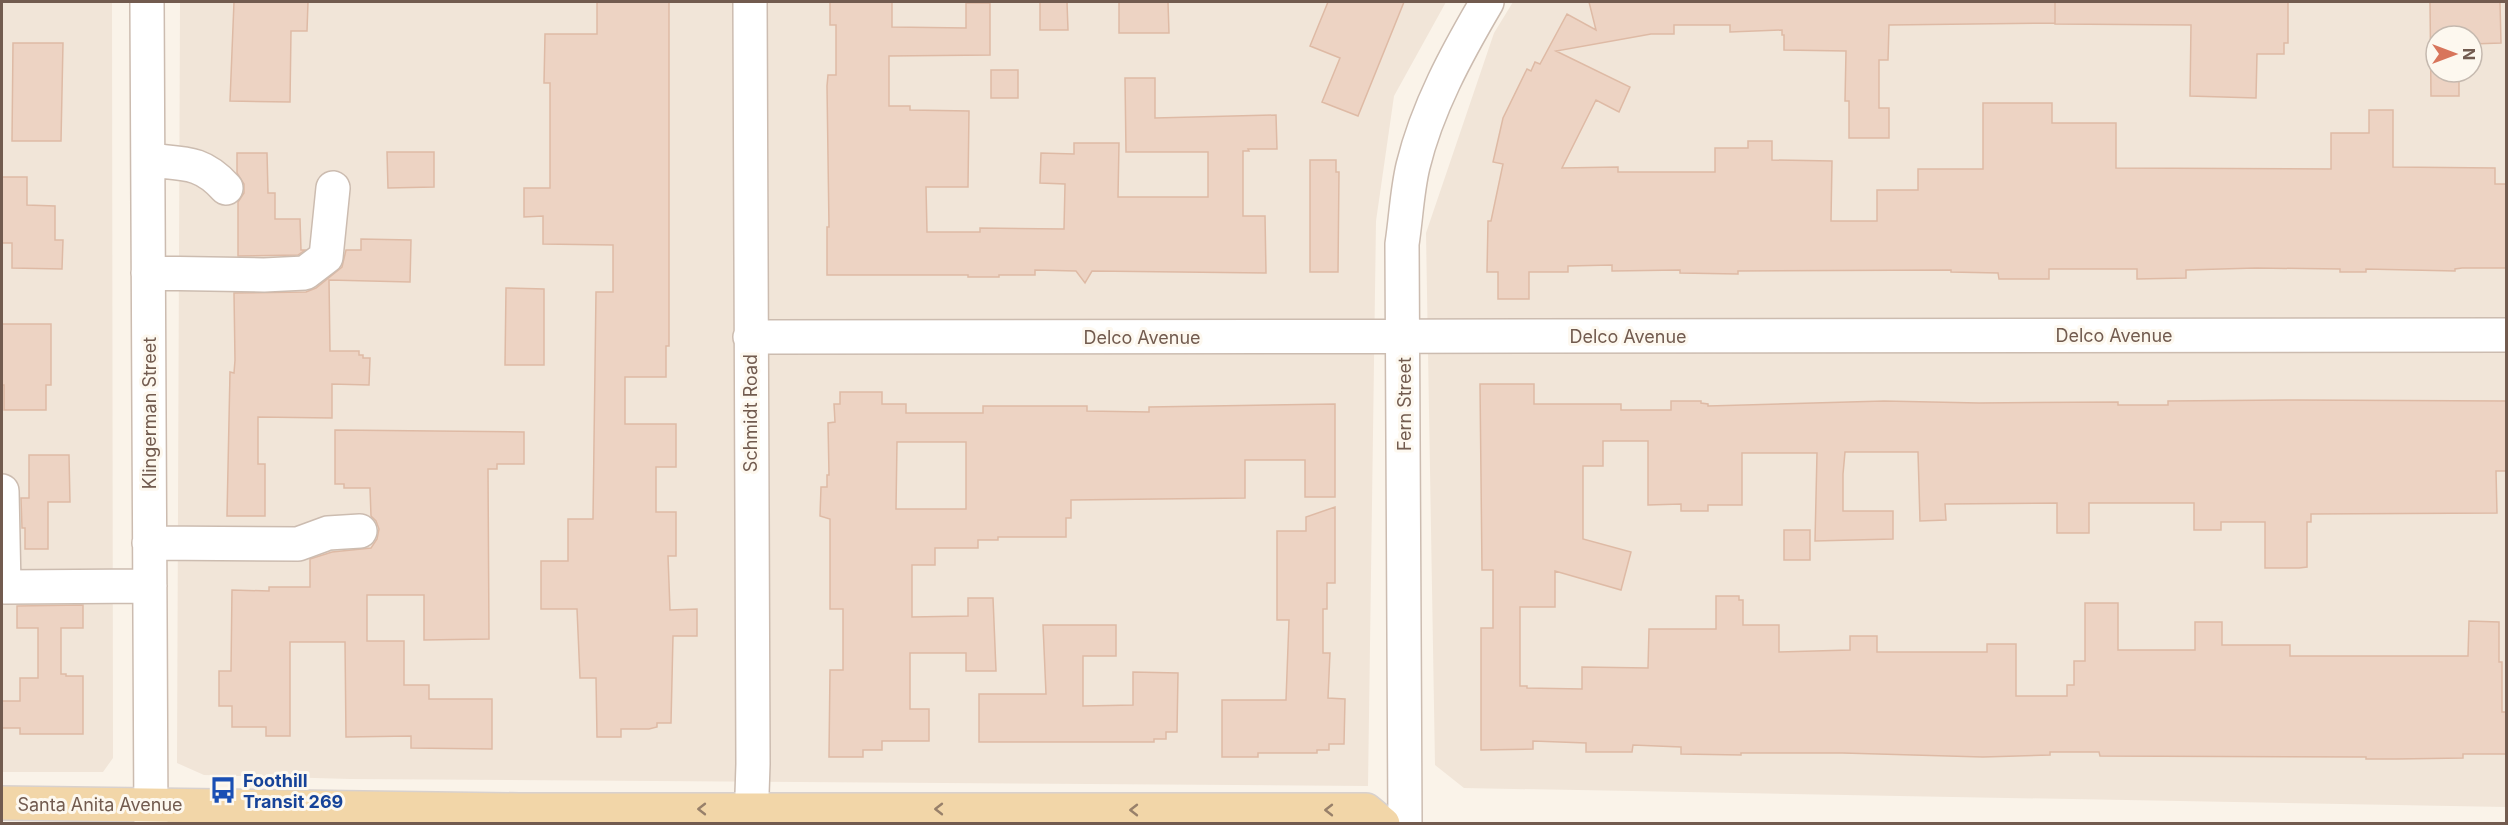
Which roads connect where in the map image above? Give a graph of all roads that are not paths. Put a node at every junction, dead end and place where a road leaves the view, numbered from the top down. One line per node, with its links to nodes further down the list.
1 (147, 2): 4 (street, Klingerman Street)
2 (750, 2): 10 (street, Schmidt Road)
3 (1487, 2): 9 (street, Fern Street)
4 (148, 160): 5 (street); 7 (street, Klingerman Street)
5 (226, 188)
6 (333, 188): 7 (street)
7 (148, 273): 13 (street, Klingerman Street)
8 (2506, 335): 9 (street, Delco Avenue)
9 (1404, 336): 10 (street, Delco Avenue); 19 (street, Fern Street)
10 (750, 338): 17 (street, Schmidt Road)
11 (2, 491): 14 (street)
12 (360, 531): 13 (street)
13 (149, 543): 14 (street, Klingerman Street)
14 (150, 586): 16 (street, Klingerman Street)
15 (2, 803): 16 (main road, Santa Anita Avenue)
16 (151, 814): 17 (main road, Santa Anita Avenue, one-way to 16)
17 (751, 816): 18 (main road, Santa Anita Avenue, one-way to 17)
18 (1383, 824)
19 (1405, 824)

